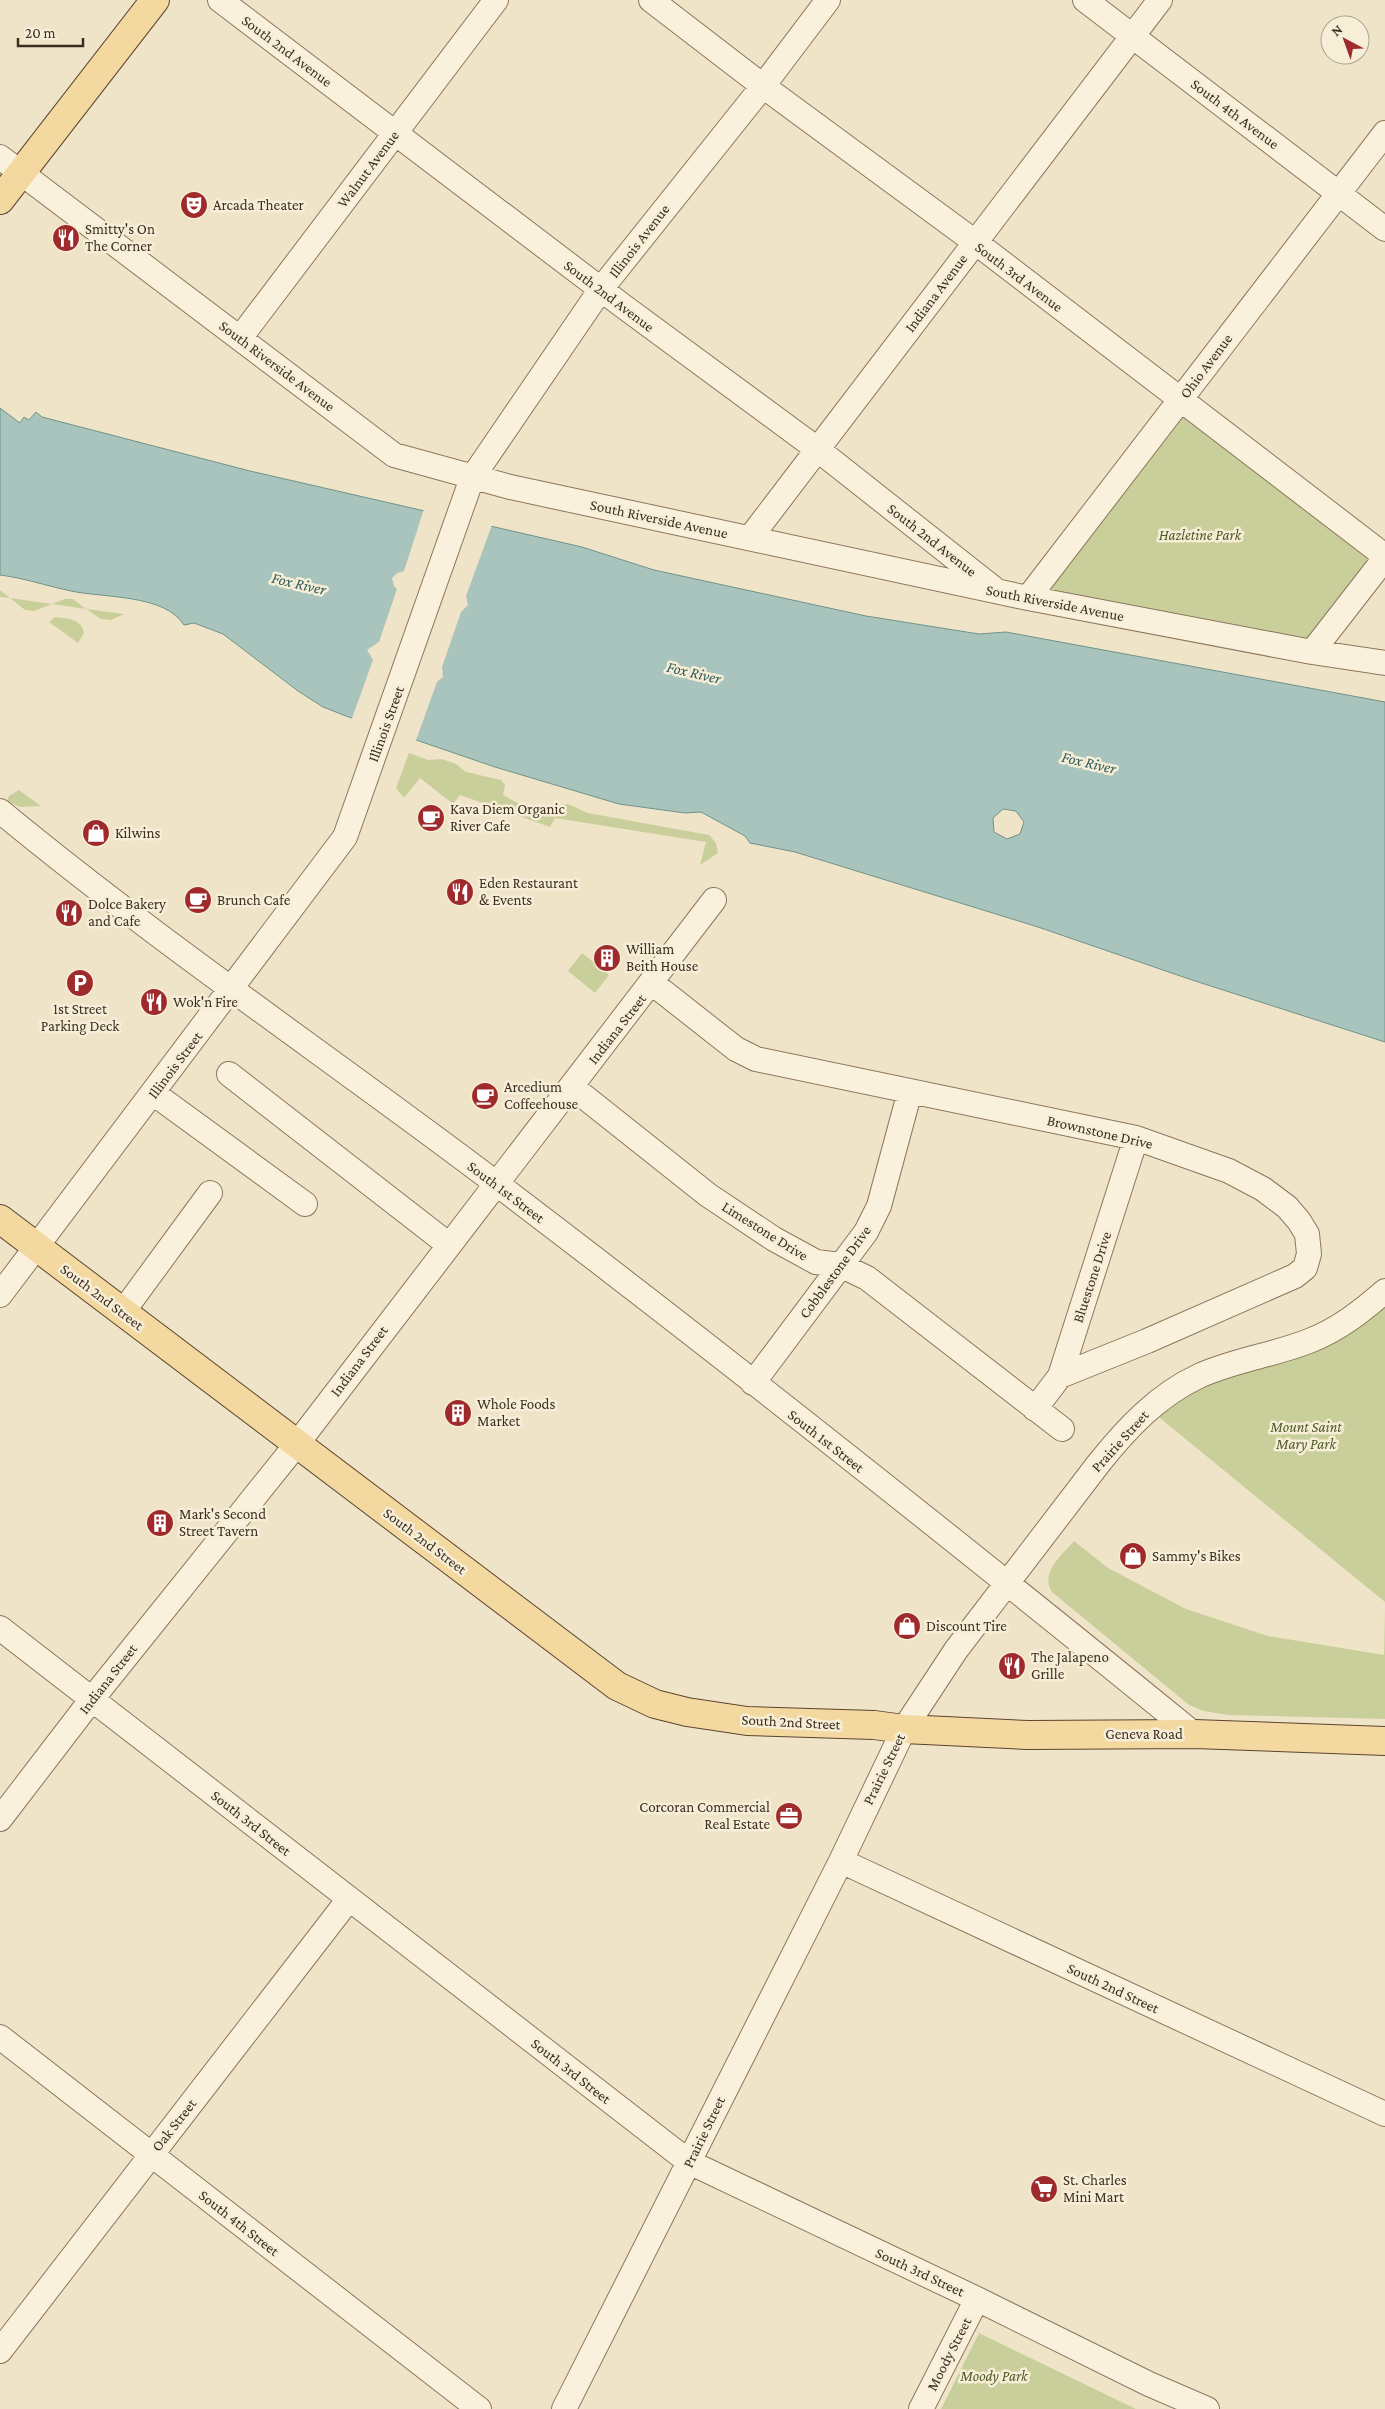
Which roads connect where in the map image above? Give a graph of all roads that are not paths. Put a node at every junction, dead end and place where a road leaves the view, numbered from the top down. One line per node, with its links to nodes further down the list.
1 (155, 0): 13 (main road)
2 (220, 0): 10 (street, South 2nd Avenue)
3 (496, 0): 10 (street, Walnut Avenue)
4 (651, 0): 9 (street, South 3rd Avenue)
5 (828, 0): 9 (street, Illinois Avenue)
6 (1086, 0): 8 (street, South 4th Avenue)
7 (1160, 0): 8 (street, Indiana Avenue)
8 (1132, 36): 14 (street, South 4th Avenue); 17 (street, Indiana Avenue)
9 (763, 86): 17 (street, South 3rd Avenue); 18 (street, Illinois Avenue)
10 (395, 133): 18 (street, South 2nd Avenue); 19 (street, Walnut Avenue)
11 (1385, 134): 14 (street, Ohio Avenue)
12 (0, 157): 13 (street, South Riverside Avenue)
13 (21, 173): 15 (main road); 19 (street, South Riverside Avenue)
14 (1339, 194): 16 (street, South 4th Avenue); 20 (street, Ohio Avenue)
15 (0, 200)
16 (1385, 229)
17 (975, 242): 20 (street, South 3rd Avenue); 21 (street, Indiana Avenue)
18 (601, 289): 21 (street, South 2nd Avenue); 22 (street, Illinois Avenue)
19 (240, 338): 22 (street, South Riverside Avenue)
20 (1180, 400): 25 (street, South 3rd Avenue); 27 (street, Ohio Avenue)
21 (817, 449): 24 (street, Indiana Avenue); 26 (street, South 2nd Avenue)
22 (472, 478): 23 (street, Illinois Avenue); 24 (street, South Riverside Avenue)
23 (457, 521): 33 (street, Illinois Street)
24 (750, 538): 26 (street, South Riverside Avenue)
25 (1385, 557): 28 (street)
26 (998, 592): 27 (street, South Riverside Avenue)
27 (1028, 598): 28 (street, South Riverside Avenue)
28 (1312, 652): 29 (street, South Riverside Avenue)
29 (1385, 663)
30 (0, 811): 33 (street, South 1st Street)
31 (714, 900): 32 (street, Indiana Street)
32 (652, 983): 35 (street, Indiana Street); 36 (street, Brownstone Drive)
33 (231, 989): 37 (street, Illinois Street); 39 (street, South 1st Street)
34 (229, 1074): 43 (street)
35 (572, 1087): 39 (street, Indiana Street); 45 (street, Limestone Drive)
36 (910, 1091): 38 (street, Brownstone Drive); 45 (street, Cobblestone Drive)
37 (153, 1093): 41 (street); 44 (street, Illinois Street)
38 (1136, 1138): 49 (street, Bluestone Drive); 49 (street, Brownstone Drive)
39 (496, 1184): 43 (street, Indiana Street); 50 (street, South 1st Street)
40 (210, 1193): 48 (street)
41 (305, 1204)
42 (0, 1219): 44 (main road, South 2nd Street)
43 (449, 1244): 53 (street, Indiana Street)
44 (37, 1248): 47 (street, Illinois Street); 48 (main road, South 2nd Street)
45 (840, 1265): 50 (street, Cobblestone Drive); 51 (street, Limestone Drive)
46 (1385, 1291): 54 (street, Prairie Street)
47 (0, 1295)
48 (122, 1313): 53 (main road, South 2nd Street)
49 (1060, 1376): 51 (street, Bluestone Drive)
50 (753, 1384): 54 (street, South 1st Street)
51 (1035, 1409): 52 (street, Limestone Drive)
52 (1062, 1430)
53 (296, 1444): 56 (street, Indiana Street); 57 (main road, South 2nd Street)
54 (1007, 1582): 57 (street, Prairie Street); 58 (street, South 1st Street)
55 (0, 1628): 56 (street, South 3rd Street)
56 (92, 1699): 60 (street, Indiana Street); 62 (street, South 3rd Street)
57 (904, 1729): 58 (main road, Geneva Road); 61 (street, Prairie Street)
58 (1194, 1734): 59 (main road, Geneva Road)
59 (1385, 1741)
60 (0, 1819)
61 (841, 1862): 64 (street, South 2nd Street); 66 (street, Prairie Street)
62 (349, 1899): 65 (street, Oak Street); 66 (street, South 3rd Street)
63 (0, 2036): 65 (street, South 4th Street)
64 (1385, 2114)
65 (151, 2154): 68 (street, Oak Street); 69 (street, South 4th Street)
66 (689, 2162): 67 (street, South 3rd Street); 70 (street, Prairie Street)
67 (977, 2299): 71 (street, Moody Street); 72 (street, South 3rd Street)
68 (0, 2351)
69 (479, 2409)
70 (564, 2409)
71 (921, 2409)
72 (1207, 2409)

